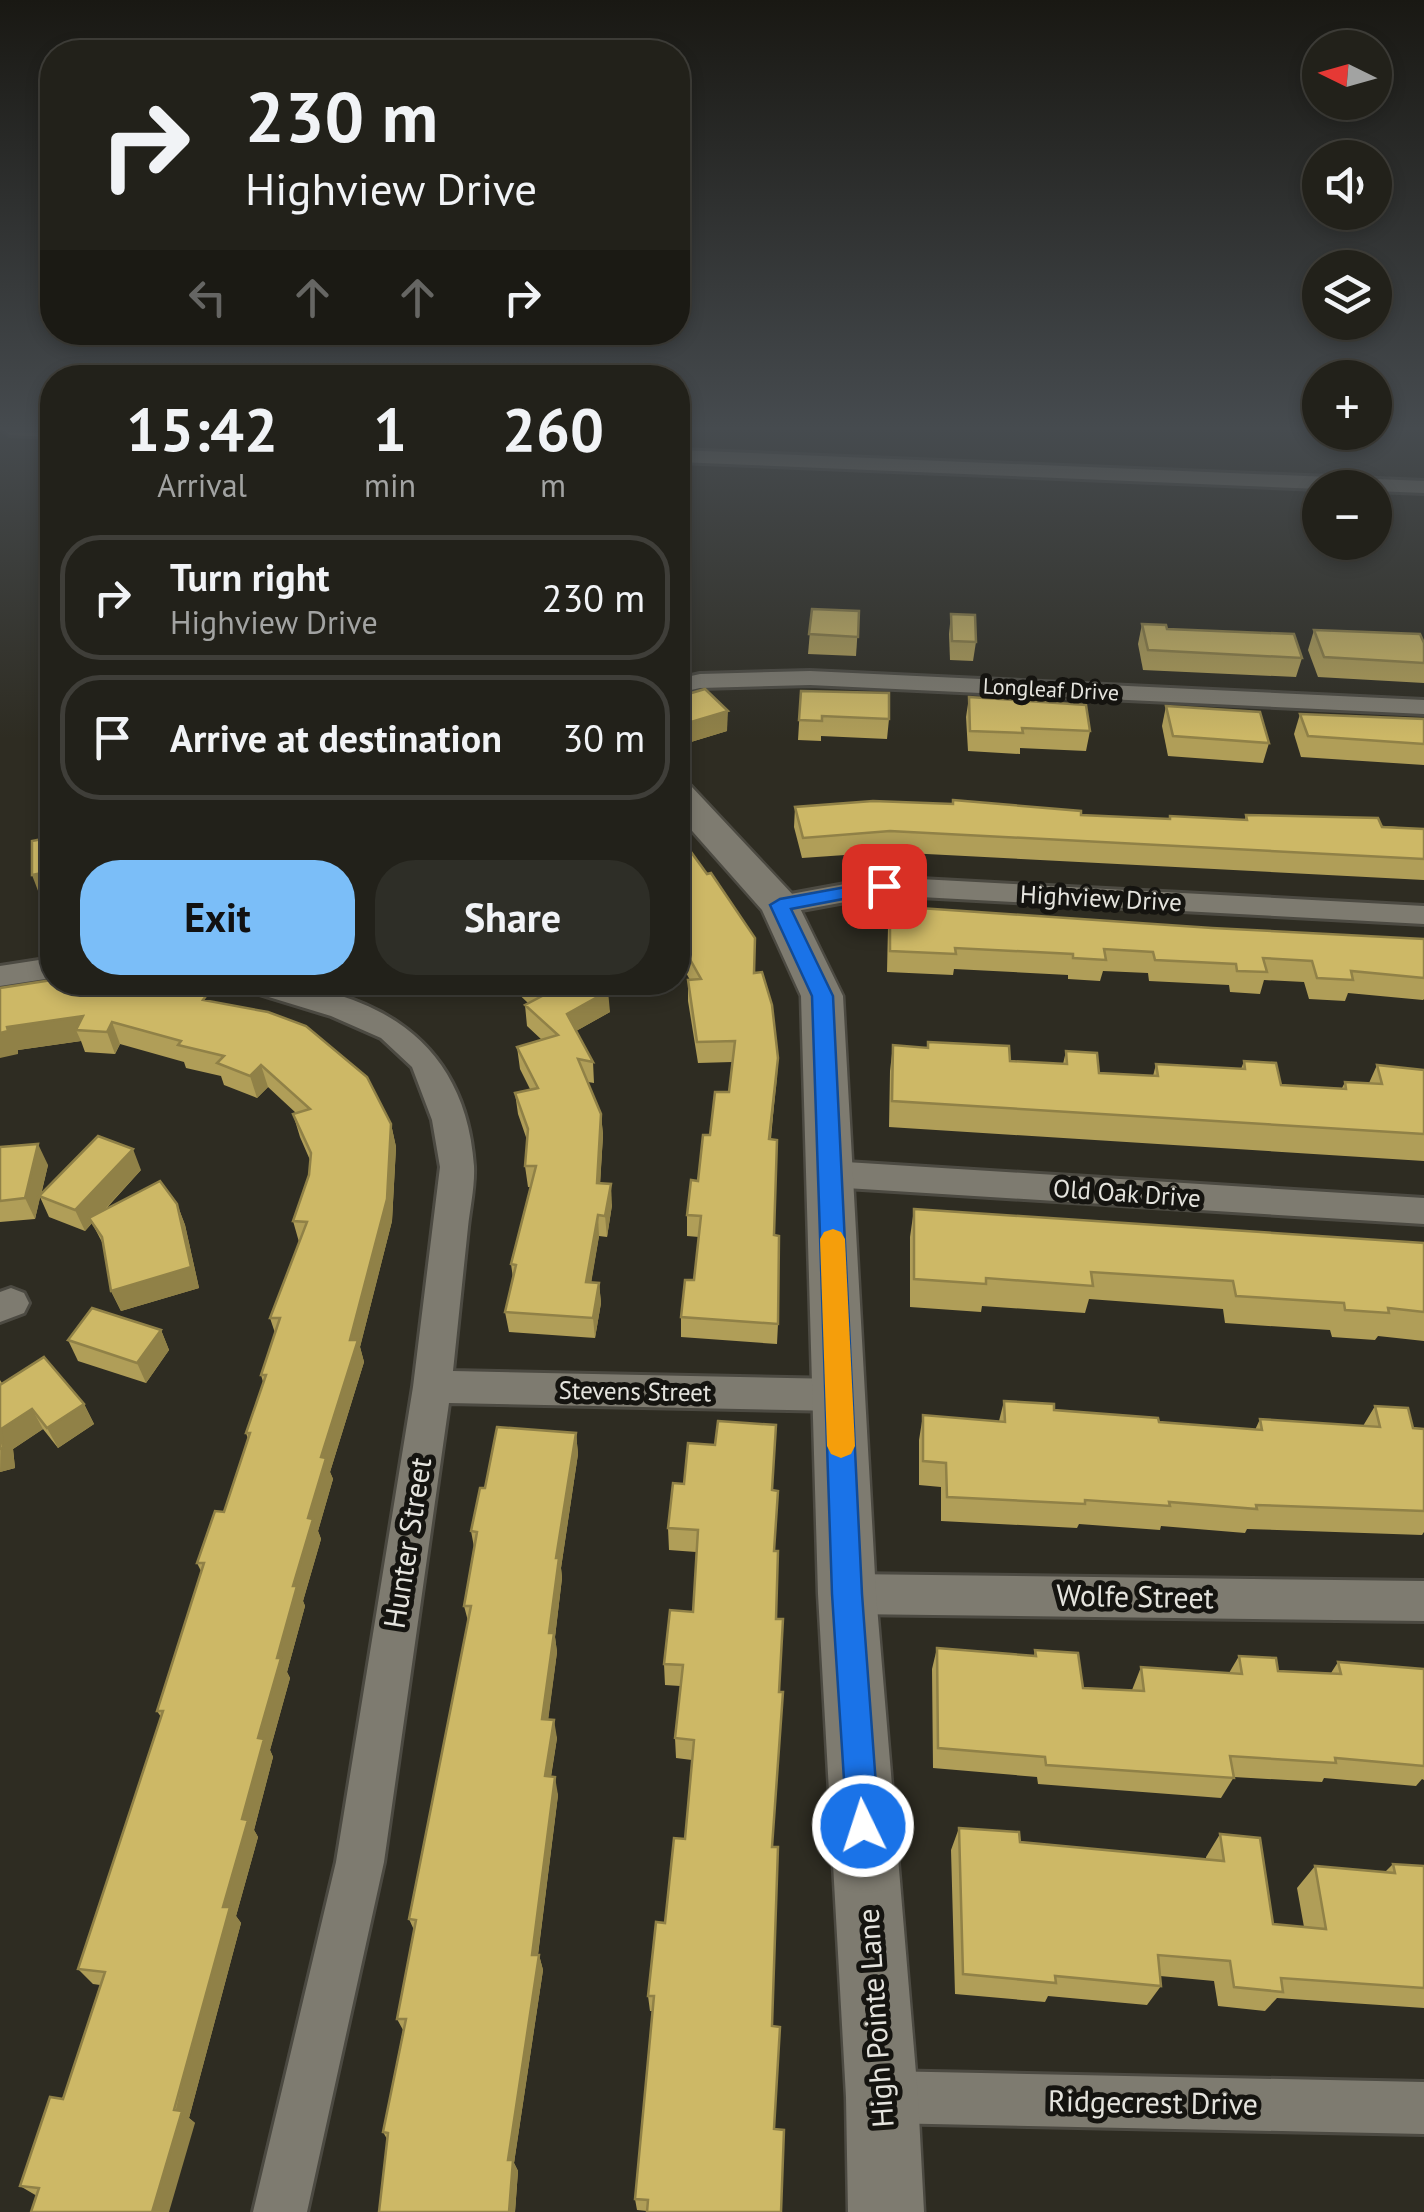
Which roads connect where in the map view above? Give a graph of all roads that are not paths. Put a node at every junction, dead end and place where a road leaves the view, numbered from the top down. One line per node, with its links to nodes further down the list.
1 (690, 683): 2 (street, Longleaf Drive)
2 (1424, 706)
3 (690, 807): 4 (street, High Pointe Lane)
4 (780, 905): 5 (street, Highview Drive); 9 (street, High Pointe Lane)
5 (1424, 915)
6 (40, 970): 7 (street)
7 (0, 976)
8 (296, 995): 11 (street, Hunter Street)
9 (830, 1174): 10 (street, Old Oak Drive); 12 (street, High Pointe Lane)
10 (1424, 1212)
11 (432, 1387): 12 (street, Stevens Street); 17 (street, Hunter Street)
12 (839, 1395): 13 (street, High Pointe Lane)
13 (847, 1594): 14 (street, Wolfe Street); 15 (street, High Pointe Lane)
14 (1424, 1601)
15 (882, 2097): 16 (street, Ridgecrest Drive); 18 (street, High Pointe Lane)
16 (1424, 2108)
17 (280, 2212)
18 (886, 2212)

